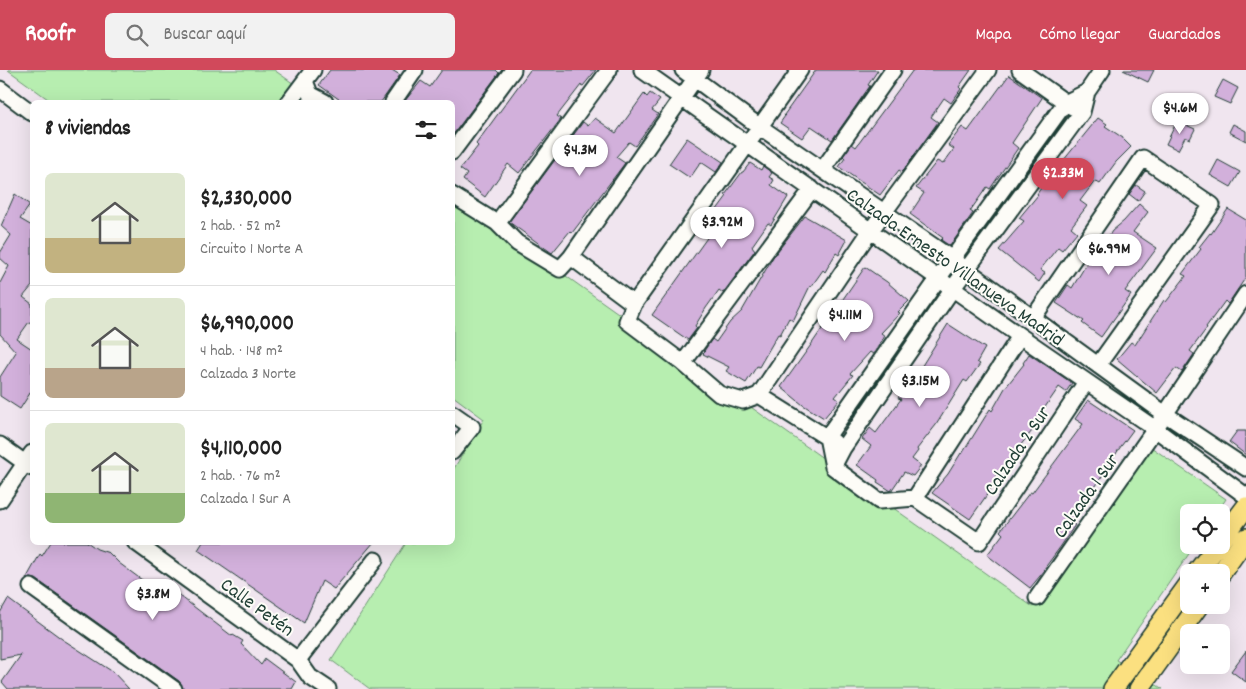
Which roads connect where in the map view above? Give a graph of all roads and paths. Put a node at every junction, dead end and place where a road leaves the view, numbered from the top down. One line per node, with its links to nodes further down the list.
1 (415, 70): 17 (street)
2 (513, 70): 23 (street)
3 (609, 70): 28 (street)
4 (642, 70): 14 (street, Calzada Ernesto Villanueva Madrid)
5 (800, 70): 21 (street)
6 (893, 70): 24 (street)
7 (988, 70): 27 (street)
8 (1020, 70): 18 (street)
9 (1102, 70): 13 (street)
10 (693, 73): 14 (street); 21 (street, Calzada Ernesto Villanueva Madrid)
11 (309, 75): 15 (street); 16 (street)
12 (0, 89): 19 (street)
13 (1088, 92): 18 (street); 20 (street)
14 (681, 97): 22 (street, Calzada Ernesto Villanueva Madrid); 30 (street)
15 (290, 100)
16 (320, 100)
17 (394, 100)
18 (1065, 103): 20 (street); 31 (street)
19 (30, 112)
20 (1082, 112): 32 (street)
21 (760, 127): 22 (street); 24 (street, Calzada Ernesto Villanueva Madrid)
22 (747, 144): 25 (street, Calzada Ernesto Villanueva Madrid); 36 (street)
23 (455, 148)
24 (823, 169): 27 (street, Calzada Ernesto Villanueva Madrid)
25 (812, 189): 29 (street, Calzada Ernesto Villanueva Madrid); 39 (street)
26 (455, 197): 28 (street)
27 (883, 213): 29 (street); 31 (street, Calzada Ernesto Villanueva Madrid)
28 (497, 224): 30 (street)
29 (871, 230): 33 (street, Calzada Ernesto Villanueva Madrid); 42 (street)
30 (571, 257): 36 (street)
31 (952, 259): 32 (street, Calzada Ernesto Villanueva Madrid); 33 (street)
32 (966, 270): 34 (street); 37 (street, Calzada Ernesto Villanueva Madrid)
33 (939, 278): 34 (street, Calzada Ernesto Villanueva Madrid); 46 (street)
34 (953, 288): 38 (street, Calzada Ernesto Villanueva Madrid); 49 (street)
35 (1246, 294): 43 (street, Calzada 1 Sur)
36 (634, 304): 39 (street)
37 (1033, 318): 40 (street, Calzada Ernesto Villanueva Madrid); 40 (street)
38 (1020, 336): 41 (street, Calzada Ernesto Villanueva Madrid); 54 (street)
39 (684, 363): 42 (street)
40 (1098, 365): 43 (street, Calzada Ernesto Villanueva Madrid)
41 (1086, 382): 45 (street, Calzada Ernesto Villanueva Madrid); 54 (street, Calzada 2 Sur)
42 (759, 395): 46 (street)
43 (1165, 414): 45 (street, Calzada 1 Sur); 52 (street, Calzada Ernesto Villanueva Madrid)
44 (455, 415): 48 (street)
45 (1155, 429): 53 (street, Calzada Ernesto Villanueva Madrid); 66 (street, Calzada 1 Sur)
46 (827, 437): 49 (street); 51 (street)
47 (0, 445): 50 (street)
48 (455, 448)
49 (843, 448): 51 (street)
50 (30, 462): 55 (street)
51 (834, 467): 54 (street)
52 (1246, 468)
53 (1246, 496)
54 (915, 498)
55 (0, 500)
56 (1246, 507): 57 (main road)
57 (1230, 528)
58 (1246, 538): 63 (main road)
59 (139, 545): 68 (street, Calle Petén)
60 (1211, 554): 62 (main road)
61 (374, 560): 68 (street)
62 (1203, 564)
63 (1227, 564)
64 (31, 587): 70 (street)
65 (1180, 596): 72 (main road)
66 (1037, 598)
67 (1193, 614): 73 (main road)
68 (298, 660): 69 (street, Calle Petén)
69 (306, 683): 71 (street, Calle Petén)
70 (174, 689)
71 (328, 689)
72 (1113, 689)
73 (1139, 689)

